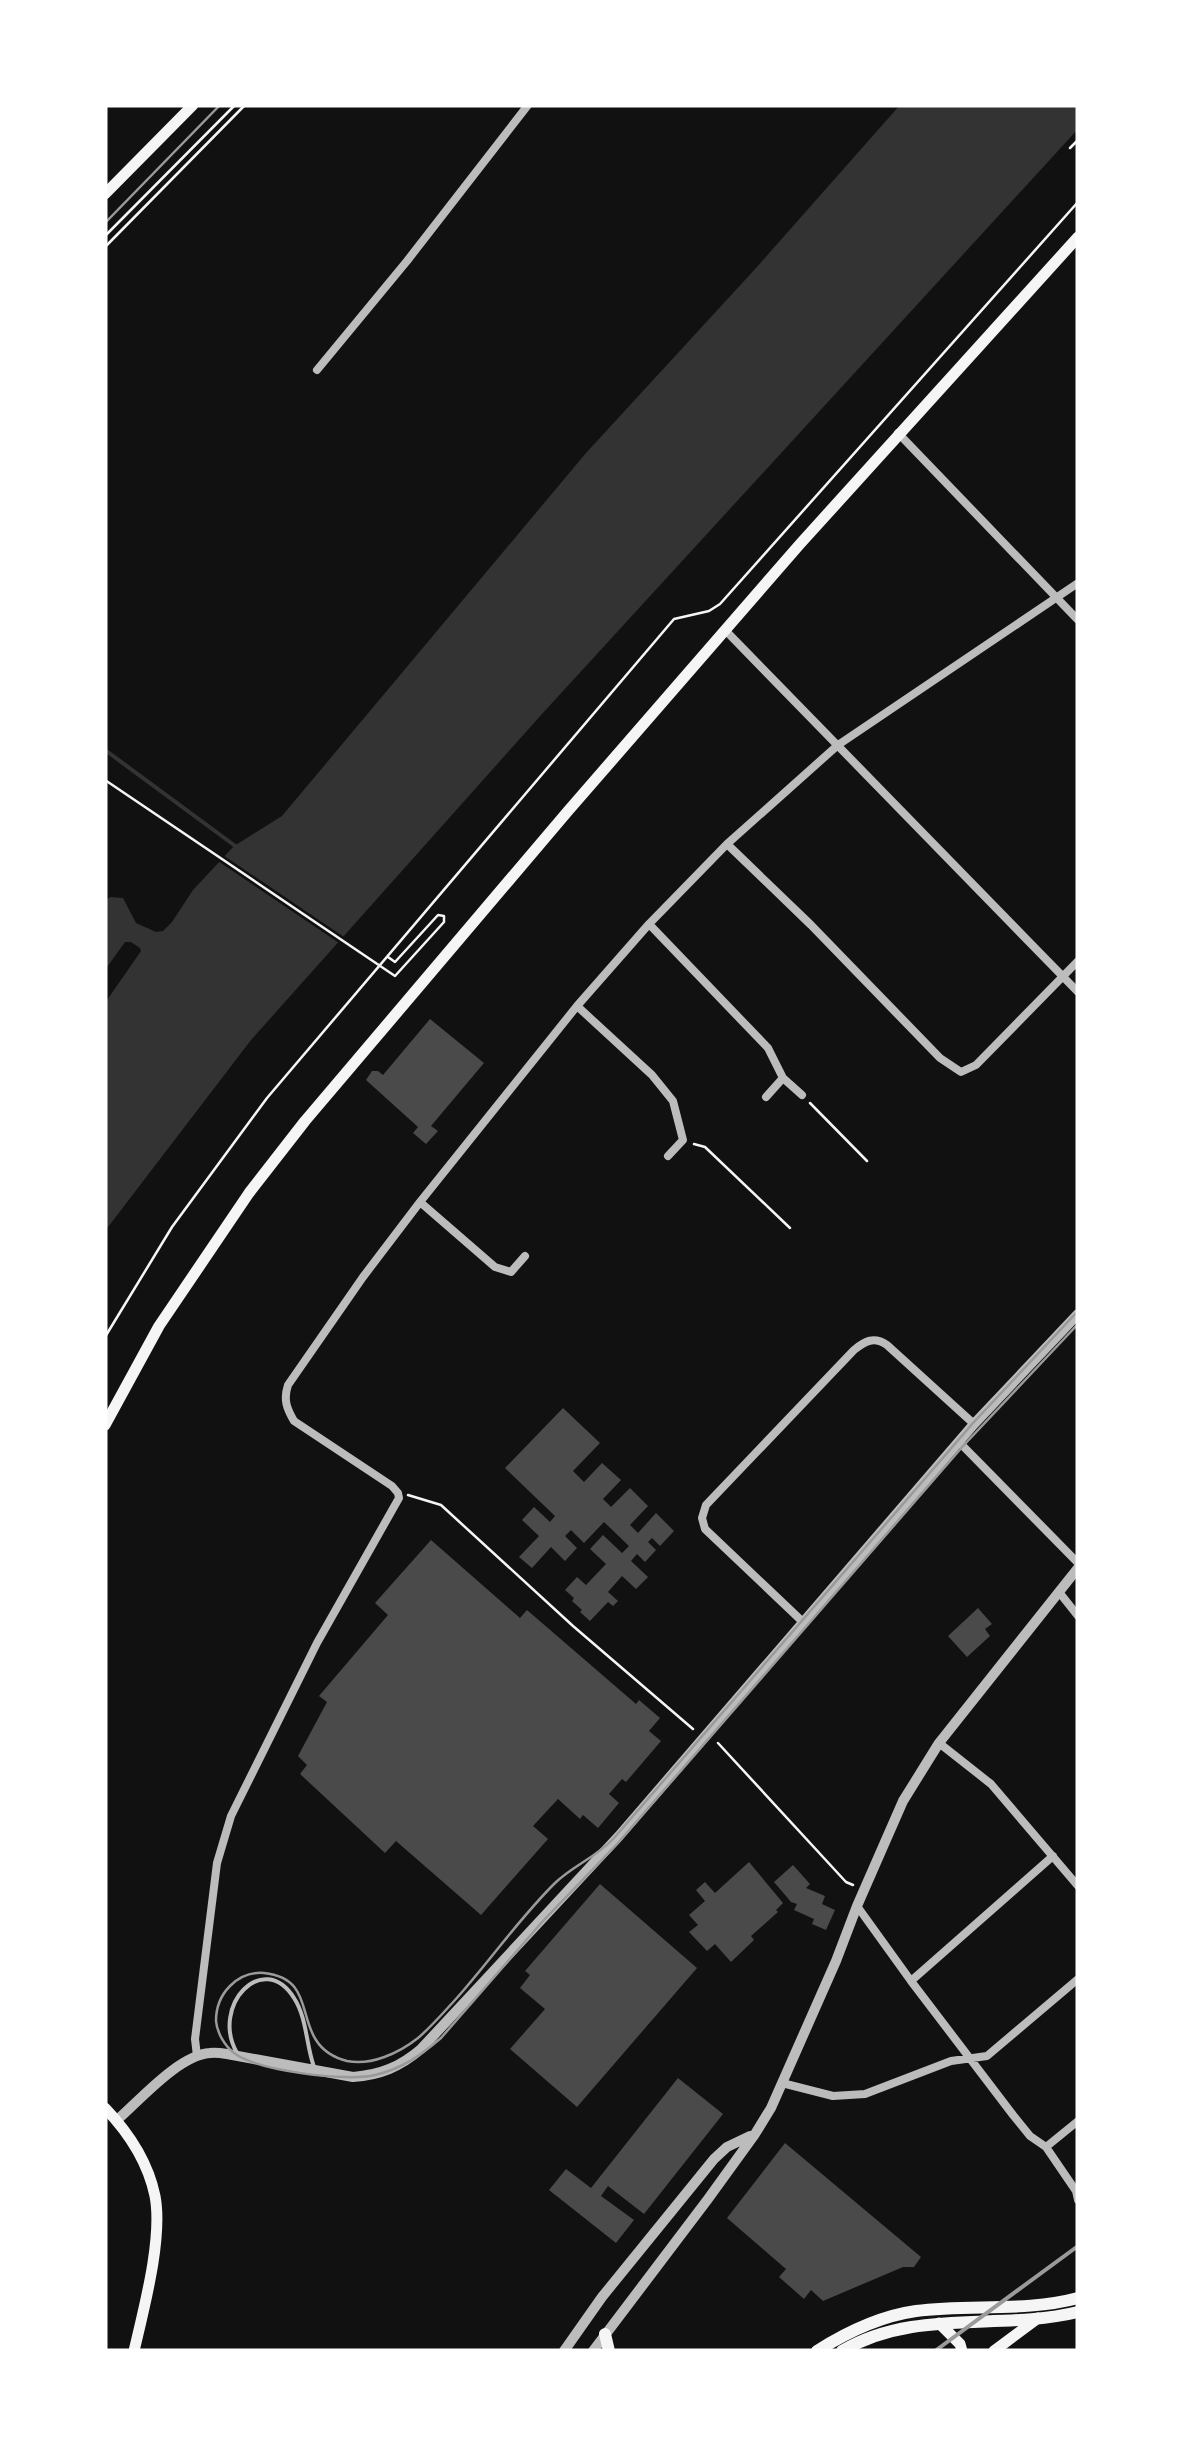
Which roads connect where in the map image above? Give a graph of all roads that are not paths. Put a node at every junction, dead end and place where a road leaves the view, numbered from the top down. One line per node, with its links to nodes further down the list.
1 (193, 105): 3 (main road)
2 (528, 105): 5 (street)
3 (105, 194)
4 (1078, 236): 6 (main road)
5 (318, 370)
6 (898, 433): 8 (street); 10 (main road)
7 (1078, 584): 8 (street)
8 (1058, 598): 9 (street); 11 (street)
9 (1078, 620)
10 (726, 631): 11 (street); 26 (main road)
11 (838, 745): 12 (street); 15 (street)
12 (728, 844): 13 (street); 15 (street)
13 (650, 924): 17 (street); 18 (street)
14 (1078, 961): 15 (street)
15 (1063, 976): 16 (street)
16 (1078, 992)
17 (576, 1006): 21 (street); 22 (street)
18 (783, 1078): 19 (street); 20 (street)
19 (802, 1095)
20 (766, 1097)
21 (668, 1156)
22 (420, 1202): 23 (street); 38 (street)
23 (524, 1256)
24 (1078, 1314): 25 (street)
25 (974, 1424): 27 (street); 31 (street)
26 (105, 1425)
27 (959, 1442): 28 (street); 31 (street)
28 (1078, 1565): 29 (street)
29 (1060, 1592): 30 (street); 32 (street)
30 (1078, 1616)
31 (804, 1623): 41 (street)
32 (939, 1743): 33 (street); 35 (street)
33 (1053, 1856): 34 (street); 37 (street)
34 (1078, 1886)
35 (857, 1906): 37 (street); 42 (street)
36 (1078, 1979): 40 (street)
37 (911, 1982): 40 (street)
38 (197, 2056): 39 (street); 44 (street)
39 (239, 2056): 41 (street); 41 (lane)
40 (969, 2058): 42 (street); 47 (street)
41 (315, 2072)
42 (782, 2083): 46 (street)
43 (105, 2108): 44 (main road)
44 (117, 2120): 55 (main road)
45 (1078, 2122): 47 (street)
46 (755, 2134): 53 (street); 56 (street)
47 (1046, 2147): 48 (street)
48 (1078, 2200)
49 (1078, 2298): 51 (main road)
50 (1078, 2312): 52 (main road)
51 (939, 2318): 52 (main road); 54 (main road); 59 (main road); 60 (main road)
52 (1038, 2318): 61 (main road)
53 (605, 2334): 57 (street); 58 (main road)
54 (961, 2347)
55 (134, 2351)
56 (564, 2351)
57 (594, 2351)
58 (609, 2351)
59 (817, 2351)
60 (842, 2351)
61 (994, 2351)

